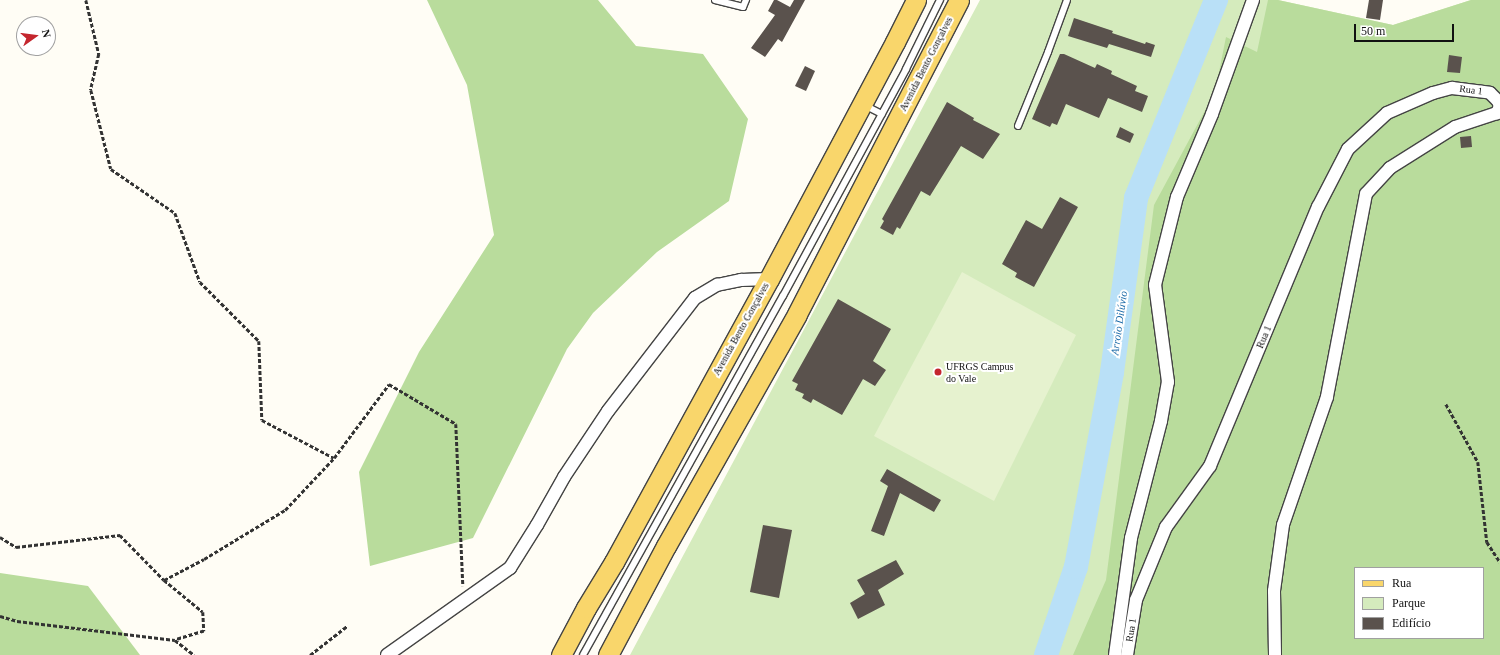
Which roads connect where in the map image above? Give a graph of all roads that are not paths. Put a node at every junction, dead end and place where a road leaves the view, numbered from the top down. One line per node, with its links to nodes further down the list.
1 (715, 0): 2 (lane)
2 (746, 0)
3 (916, 0): 8 (main road, Avenida Bento Gonçalves)
4 (940, 0): 9 (lane)
5 (959, 0): 15 (main road, Avenida Bento Gonçalves)
6 (1067, 0): 10 (lane)
7 (1252, 0): 16 (street, Rua 1)
8 (862, 104): 9 (lane); 11 (main road, Avenida Bento Gonçalves)
9 (882, 114): 14 (lane)
10 (1018, 126)
11 (769, 279): 12 (street); 13 (main road, Avenida Bento Gonçalves)
12 (387, 655)
13 (560, 655)
14 (583, 655)
15 (608, 655)
16 (1115, 655)
17 (1128, 655): 18 (street, Rua 1)
18 (1275, 655)

